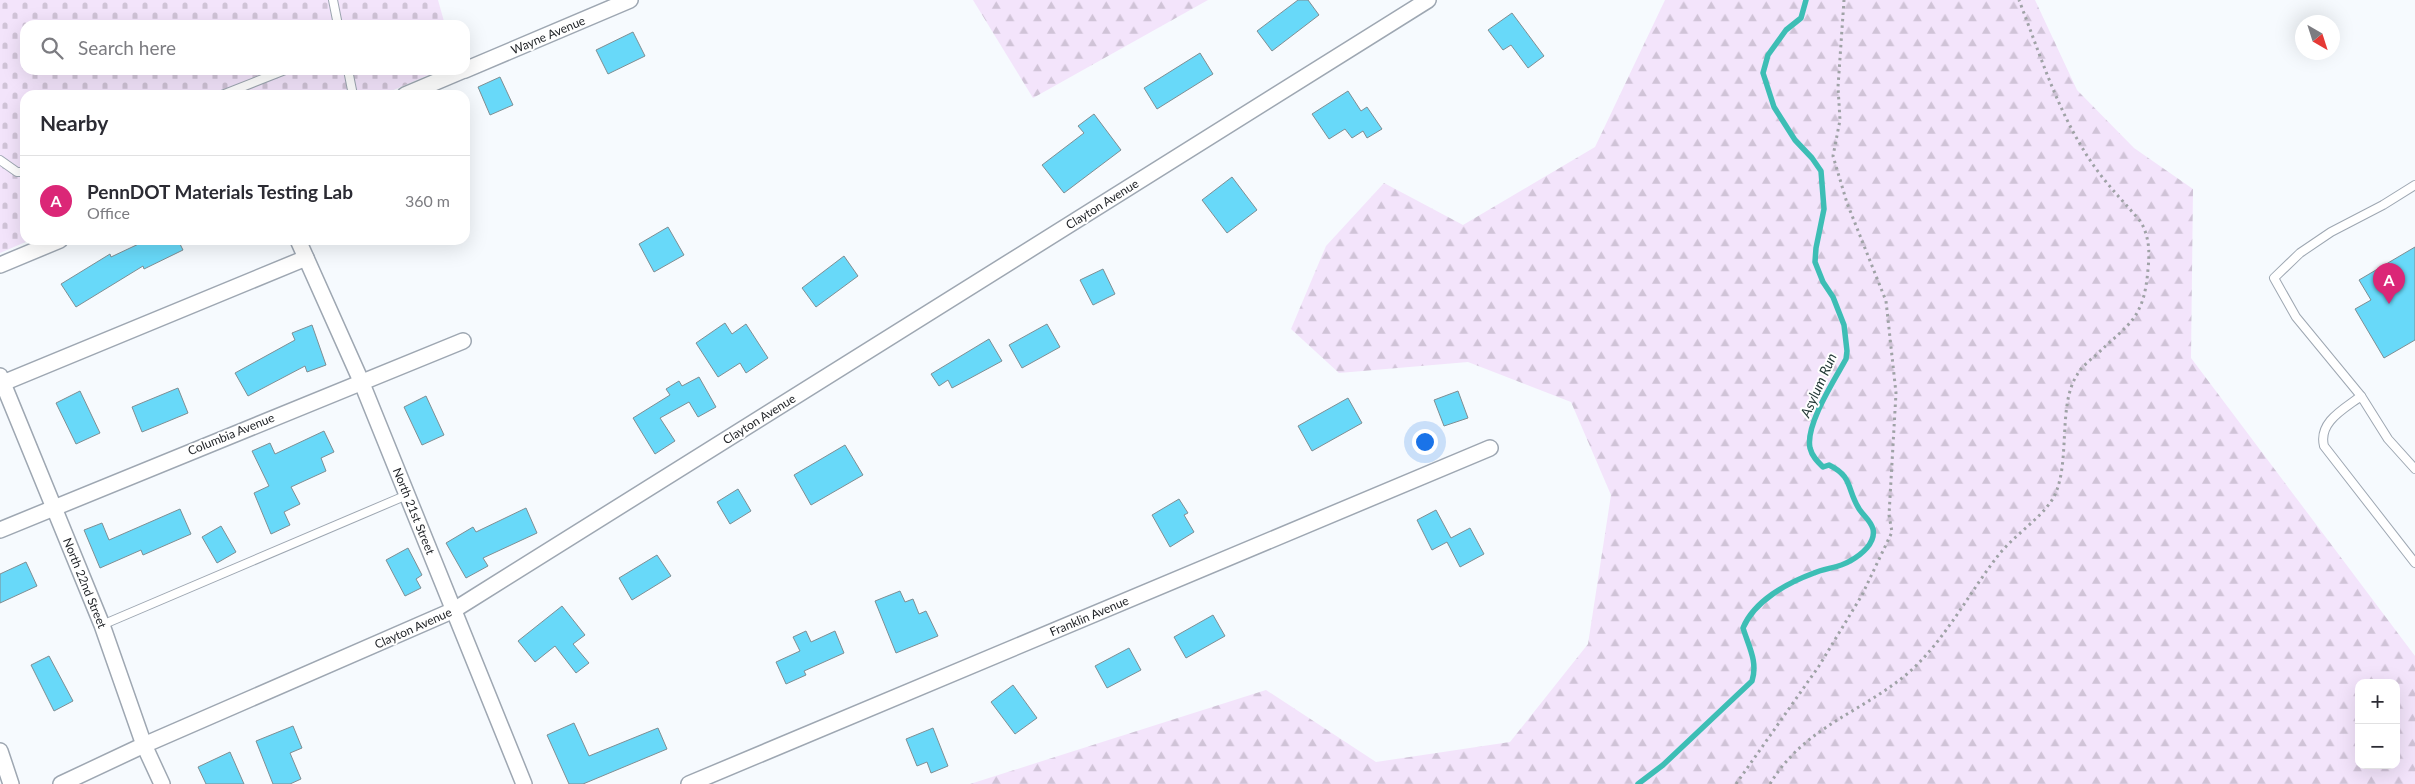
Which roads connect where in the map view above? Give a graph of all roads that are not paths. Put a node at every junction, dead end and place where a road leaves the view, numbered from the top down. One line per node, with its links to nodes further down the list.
1 (333, 0): 4 (lane)
2 (630, 0): 5 (street, Wayne Avenue)
3 (1428, 0): 29 (street, Clayton Avenue)
4 (337, 20)
5 (470, 68)
6 (272, 75): 9 (lane)
7 (349, 75): 10 (lane)
8 (453, 75): 11 (street, Wayne Avenue)
9 (235, 90)
10 (352, 90)
11 (417, 90)
12 (0, 160): 13 (lane)
13 (20, 172)
14 (2415, 185): 22 (lane)
15 (48, 245): 18 (street)
16 (300, 245): 17 (street, North 21st Street)
17 (306, 258): 20 (street, North 22nd Street); 21 (street, North 21st Street)
18 (0, 265)
19 (463, 341): 21 (street, Columbia Avenue)
20 (2, 380): 26 (street, North 22nd Street)
21 (361, 382): 25 (street, North 21st Street); 26 (street, Columbia Avenue)
22 (2360, 396): 24 (lane); 28 (lane)
23 (1490, 448): 37 (street, Franklin Avenue)
24 (2415, 469)
25 (407, 495): 29 (street, North 21st Street); 30 (lane)
26 (55, 506): 27 (street, Columbia Avenue); 30 (street, North 22nd Street)
27 (0, 530)
28 (2415, 563)
29 (454, 610): 31 (street, Clayton Avenue); 36 (street, North 21st Street)
30 (102, 626): 31 (street, North 22nd Street)
31 (144, 745): 34 (street, Clayton Avenue); 35 (street, North 22nd Street)
32 (0, 751): 33 (street)
33 (11, 784)
34 (61, 784)
35 (162, 784)
36 (524, 784)
37 (689, 784)

